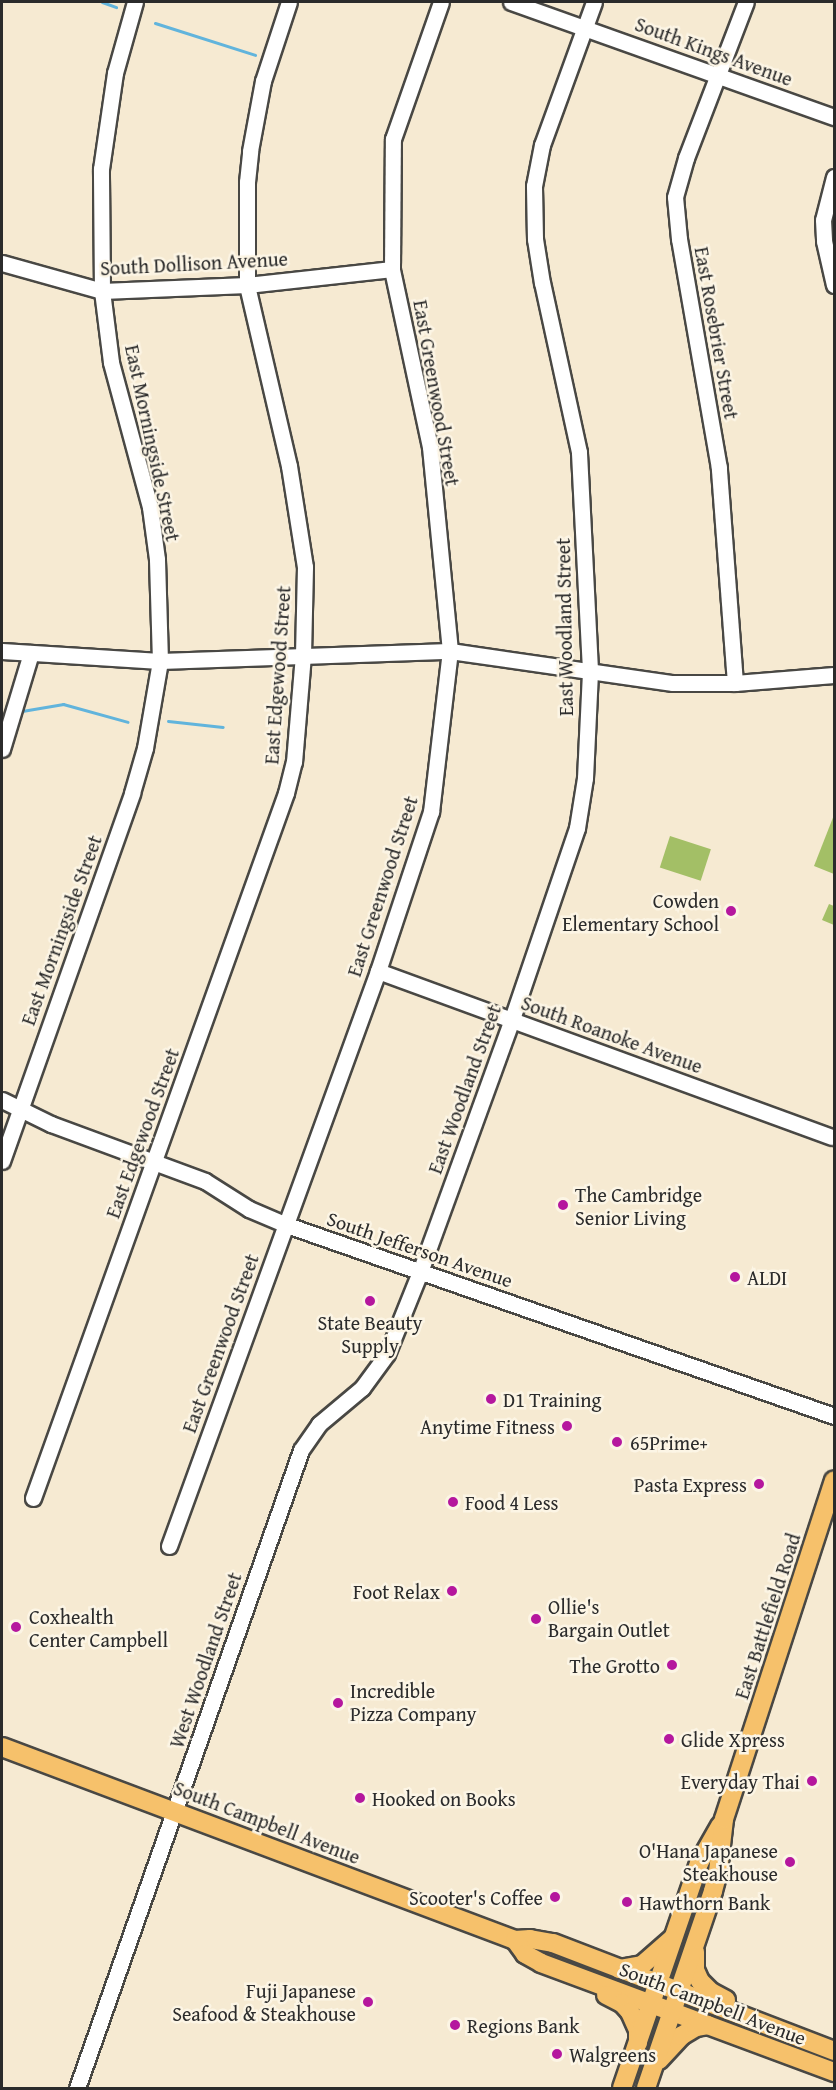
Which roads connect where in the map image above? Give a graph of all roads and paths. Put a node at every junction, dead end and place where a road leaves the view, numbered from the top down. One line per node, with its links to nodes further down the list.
1 (135, 2): 15 (street, East Morningside Street)
2 (289, 2): 13 (street, East Edgewood Street)
3 (441, 2): 12 (street, East Greenwood Street)
4 (510, 2): 7 (street, South Kings Avenue)
5 (594, 2): 7 (street, East Woodland Street)
6 (746, 2): 8 (street, East Rosebrier Street)
7 (585, 27): 8 (street, South Kings Avenue); 21 (street, East Woodland Street)
8 (719, 74): 9 (street, South Kings Avenue); 23 (street, East Rosebrier Street)
9 (834, 117)
10 (834, 177): 14 (street)
11 (2, 263): 15 (street, South Dollison Avenue)
12 (392, 269): 13 (street, South Dollison Avenue); 17 (street, East Greenwood Street)
13 (247, 285): 15 (street, South Dollison Avenue); 19 (street, East Edgewood Street)
14 (834, 285)
15 (102, 291): 20 (street, East Morningside Street)
16 (2, 651): 18 (street)
17 (450, 651): 19 (street); 21 (street); 25 (street, East Greenwood Street)
18 (31, 653): 20 (street); 24 (street)
19 (303, 655): 20 (street); 31 (street, East Edgewood Street)
20 (160, 661): 28 (street, East Morningside Street)
21 (590, 670): 23 (street); 26 (street, East Woodland Street)
22 (834, 675): 23 (street)
23 (735, 683)
24 (2, 749)
25 (378, 971): 26 (street, South Roanoke Avenue); 32 (street, East Greenwood Street)
26 (512, 1019): 29 (street, South Roanoke Avenue); 33 (street, East Woodland Street)
27 (2, 1100): 28 (street, South Jefferson Avenue)
28 (20, 1110): 30 (street, East Morningside Street); 31 (street, South Jefferson Avenue)
29 (832, 1137)
30 (2, 1161)
31 (155, 1162): 32 (street, South Jefferson Avenue); 37 (street, East Edgewood Street)
32 (284, 1224): 33 (street, South Jefferson Avenue); 38 (street, East Greenwood Street)
33 (420, 1272): 34 (street, South Jefferson Avenue); 35 (street, East Woodland Street)
34 (834, 1416)
35 (301, 1450): 40 (street, West Woodland Street)
36 (834, 1480): 41 (main road, East Battlefield Road)
37 (33, 1498)
38 (169, 1546)
39 (2, 1747): 40 (main road, South Campbell Avenue)
40 (175, 1811): 43 (main road, South Campbell Avenue); 57 (street, West Woodland Street)
41 (724, 1819): 42 (main road); 44 (main road)
42 (675, 1937): 46 (main road); 47 (main road)
43 (515, 1940): 45 (main road, South Campbell Avenue); 46 (main road, South Campbell Avenue)
44 (695, 1945): 48 (main road); 52 (main road)
45 (552, 1967): 49 (main road, South Campbell Avenue); 53 (main road)
46 (619, 1969): 47 (main road, South Campbell Avenue)
47 (659, 1984): 48 (main road, South Campbell Avenue); 49 (main road)
48 (680, 1992): 50 (main road); 52 (main road, South Campbell Avenue)
49 (652, 2004): 50 (main road, South Campbell Avenue); 53 (main road)
50 (673, 2012): 51 (main road, South Campbell Avenue); 55 (main road)
51 (708, 2025): 55 (main road); 56 (main road, South Campbell Avenue)
52 (802, 2038): 54 (main road, South Campbell Avenue)
53 (638, 2043): 58 (main road)
54 (834, 2051)
55 (654, 2066): 59 (main road)
56 (834, 2072)
57 (81, 2087)
58 (622, 2088)
59 (646, 2088)

